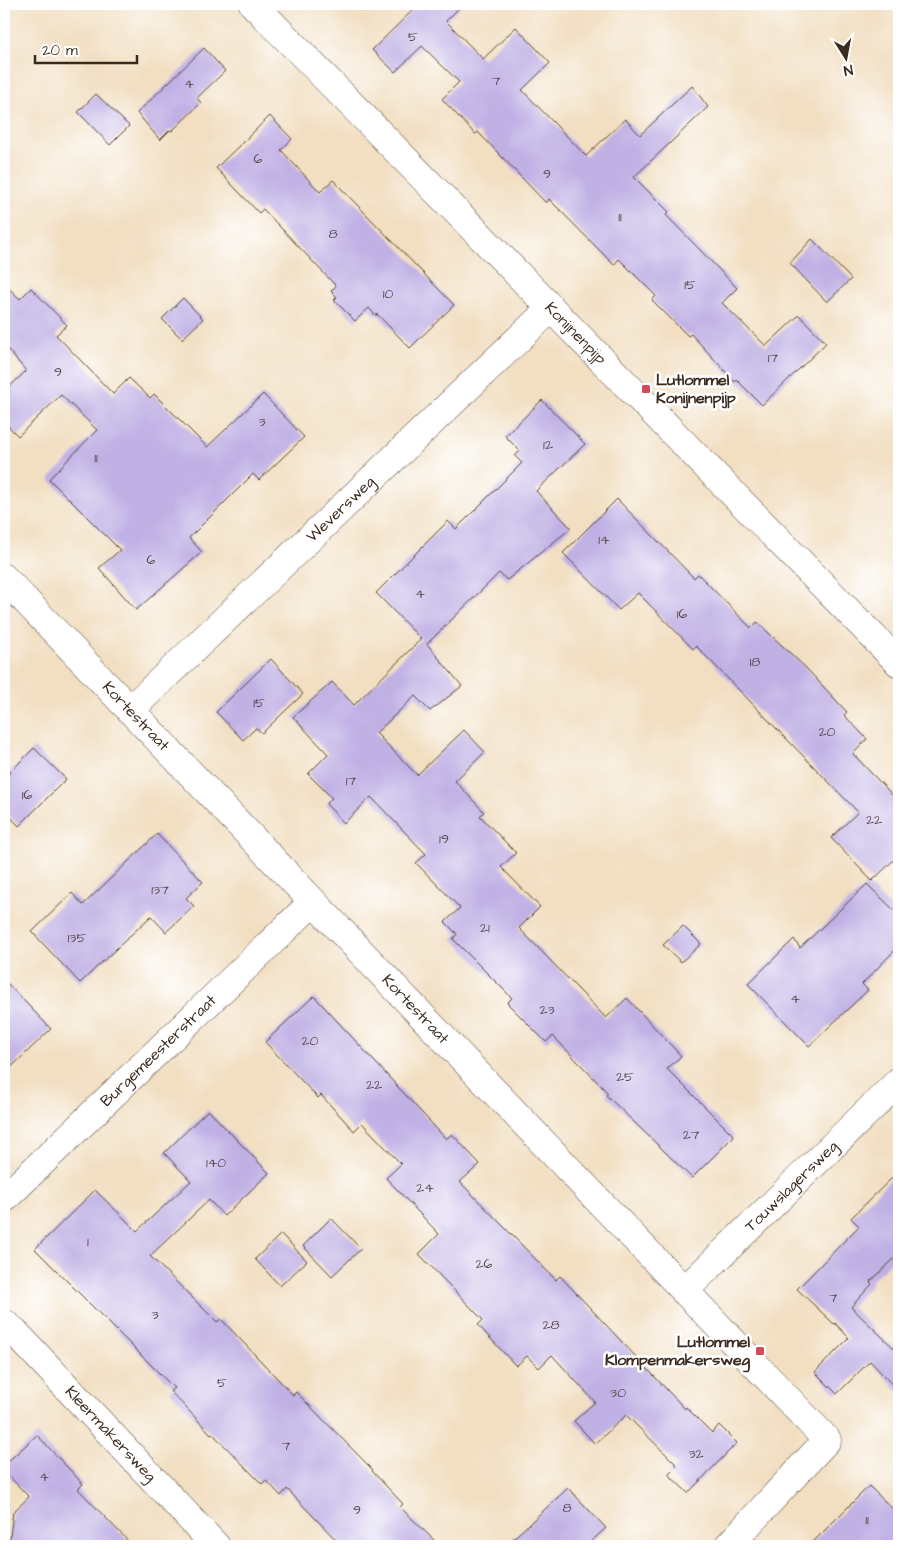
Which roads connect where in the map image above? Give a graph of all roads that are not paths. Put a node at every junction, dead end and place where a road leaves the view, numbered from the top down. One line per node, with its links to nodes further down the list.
1 (253, 4): 2 (street, Konijnenpijp)
2 (550, 308): 4 (street, Konijnenpijp); 5 (street, Weversweg)
3 (4, 578): 5 (street, Kortestraat)
4 (899, 663)
5 (130, 710): 6 (street, Kortestraat)
6 (313, 902): 8 (street, Burgemeesterstraat); 9 (street, Kortestraat)
7 (899, 1081): 9 (street, Touwslagersweg)
8 (4, 1199)
9 (684, 1291): 12 (street, Kortestraat)
10 (4, 1323): 11 (street, Kleermakersweg)
11 (216, 1546)
12 (728, 1546)

